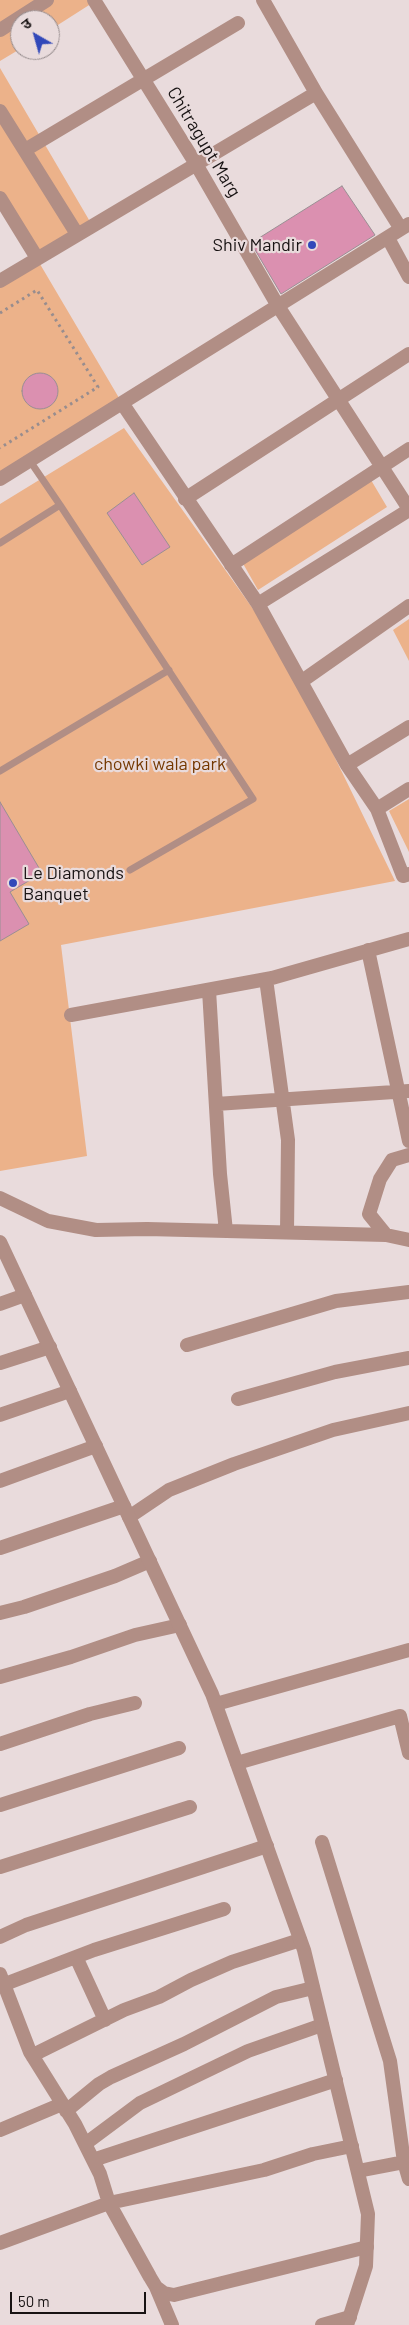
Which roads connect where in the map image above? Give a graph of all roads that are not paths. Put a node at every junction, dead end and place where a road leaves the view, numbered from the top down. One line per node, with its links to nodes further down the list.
1 (47, 0): 5 (street)
2 (94, 0): 6 (street, Chitragupt Marg)
3 (263, 0): 7 (street)
4 (238, 23): 6 (street)
5 (0, 30)
6 (144, 80): 9 (street); 10 (street, Chitragupt Marg)
7 (316, 93): 10 (street); 12 (street)
8 (0, 111): 9 (street)
9 (25, 150): 13 (street)
10 (196, 164): 13 (street); 18 (street, Chitragupt Marg)
11 (0, 198): 15 (street)
12 (405, 227): 14 (street)
13 (77, 234): 15 (street)
14 (388, 238): 16 (street); 18 (street)
15 (37, 258): 17 (street)
16 (409, 277)
17 (0, 281)
18 (278, 306): 20 (street, Chitragupt Marg); 21 (street)
19 (409, 354): 20 (street)
20 (336, 399): 24 (street, Chitragupt Marg); 26 (street)
21 (122, 403): 23 (street); 26 (street)
22 (409, 449): 24 (street)
23 (30, 460): 25 (street); 27 (lane)
24 (381, 467): 28 (street, Chitragupt Marg); 30 (street)
25 (0, 479)
26 (185, 498): 30 (street)
27 (60, 505): 29 (lane); 33 (lane)
28 (409, 510): 31 (street)
29 (0, 543)
30 (231, 565): 31 (street)
31 (258, 604): 34 (street)
32 (409, 606): 34 (street)
33 (169, 670): 37 (lane); 40 (lane)
34 (302, 681): 36 (street)
35 (409, 727): 36 (street)
36 (347, 765): 39 (street)
37 (0, 771)
38 (409, 789): 39 (street)
39 (377, 810): 41 (street)
40 (130, 870)
41 (409, 874)
42 (409, 938): 43 (street)
43 (368, 950): 44 (street); 47 (street)
44 (266, 980): 45 (street); 48 (street)
45 (209, 990): 46 (street); 49 (street)
46 (71, 1015)
47 (404, 1091): 48 (street); 50 (street)
48 (283, 1100): 49 (street); 54 (street)
49 (216, 1104): 53 (street)
50 (409, 1141)
51 (409, 1154): 55 (street)
52 (0, 1198): 53 (street)
53 (226, 1231): 54 (street)
54 (287, 1232): 55 (street)
55 (386, 1235): 56 (street)
56 (409, 1240)
57 (1, 1245): 59 (street)
58 (409, 1292): 61 (street)
59 (25, 1295): 60 (street); 62 (street)
60 (0, 1304)
61 (187, 1344)
62 (50, 1347): 64 (street); 65 (street)
63 (409, 1358): 66 (street)
64 (0, 1363)
65 (70, 1391): 68 (street); 69 (street)
66 (238, 1399)
67 (409, 1413): 71 (street)
68 (0, 1416)
69 (96, 1446): 70 (street); 71 (street)
70 (0, 1480)
71 (127, 1511): 72 (street); 73 (street)
72 (0, 1548)
73 (150, 1561): 74 (street); 75 (street)
74 (0, 1612)
75 (180, 1625): 77 (street); 79 (street)
76 (409, 1650): 79 (street)
77 (0, 1677)
78 (135, 1703): 81 (street)
79 (216, 1704): 84 (street)
80 (405, 1715): 83 (street); 84 (street)
81 (0, 1744)
82 (179, 1748): 85 (street)
83 (409, 1753)
84 (237, 1763): 88 (street)
85 (0, 1805)
86 (190, 1807): 89 (street)
87 (322, 1842): 105 (street)
88 (267, 1846): 91 (street); 92 (street)
89 (0, 1867)
90 (224, 1909): 93 (street)
91 (0, 1937)
92 (300, 1940): 95 (street); 96 (street)
93 (76, 1957): 94 (street); 96 (street)
94 (1, 1981): 98 (street)
95 (313, 1988): 97 (street); 100 (street)
96 (105, 2020): 98 (street)
97 (322, 2025): 99 (street); 102 (street)
98 (33, 2057): 100 (street)
99 (336, 2080): 103 (street); 104 (street)
100 (64, 2108): 101 (street); 102 (street)
101 (0, 2130)
102 (85, 2144): 104 (street)
103 (352, 2146): 106 (street); 108 (street)
104 (93, 2160): 108 (street)
105 (406, 2161): 106 (street); 107 (street)
106 (358, 2171): 110 (street)
107 (409, 2179)
108 (109, 2203): 109 (street); 111 (street)
109 (0, 2243)
110 (367, 2247): 111 (street); 112 (street)
111 (156, 2287): 113 (street)
112 (349, 2321): 114 (street)
113 (172, 2325)
114 (322, 2325)

